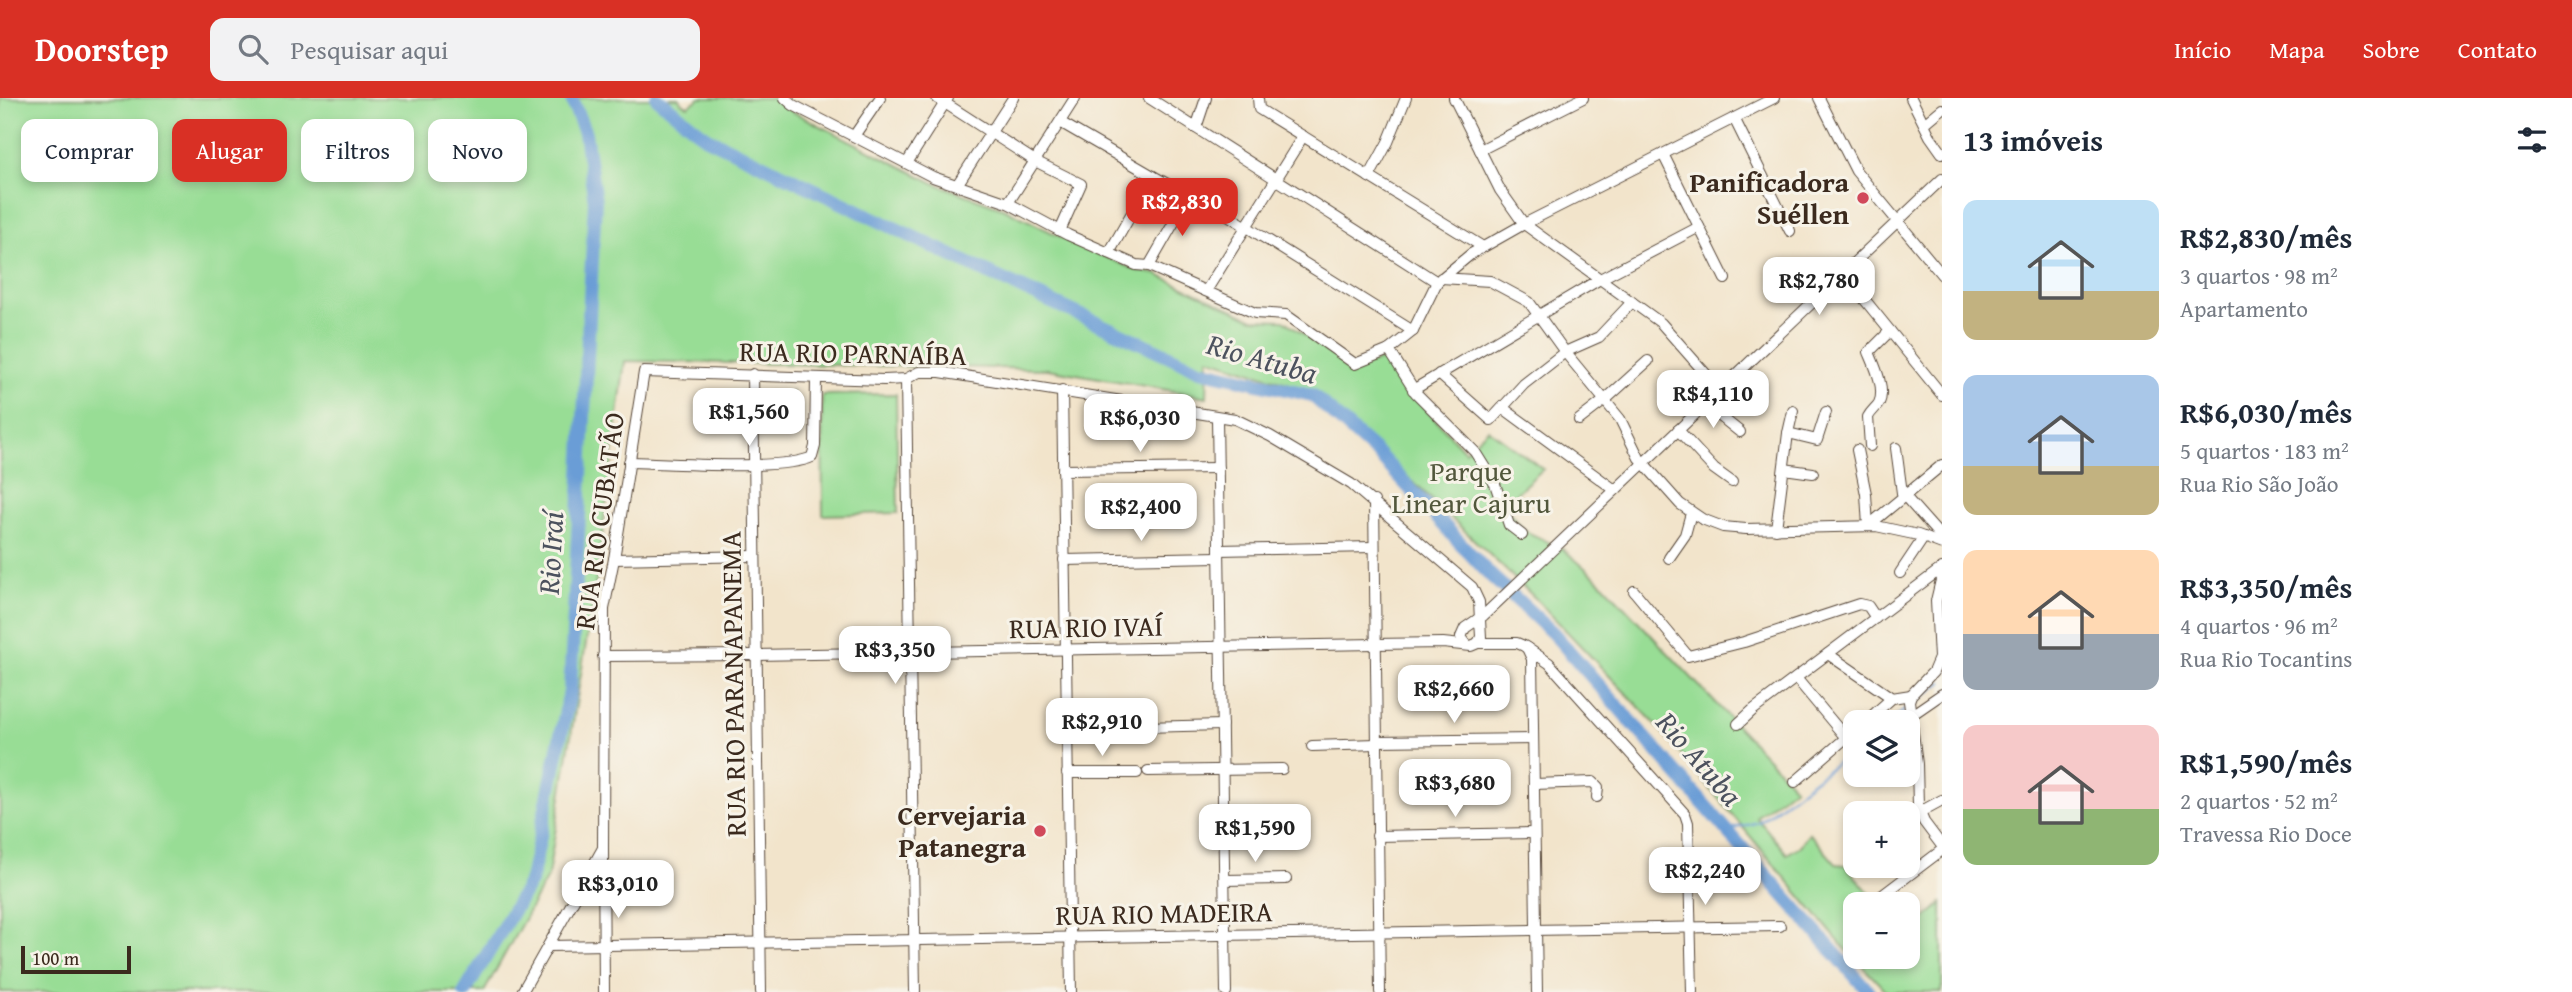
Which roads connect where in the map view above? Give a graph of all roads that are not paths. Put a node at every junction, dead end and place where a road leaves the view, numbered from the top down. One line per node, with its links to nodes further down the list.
1 (785, 98): 21 (street)
2 (880, 98): 21 (street)
3 (1013, 98): 20 (street)
4 (1075, 98): 17 (street)
5 (1149, 98): 19 (street)
6 (1206, 98): 19 (street)
7 (1258, 98): 22 (street)
8 (1406, 98): 29 (street)
9 (1454, 98): 23 (street)
10 (1583, 98): 23 (street)
11 (1774, 98): 16 (street)
12 (1819, 98): 35 (street)
13 (1911, 98): 18 (street)
14 (944, 100): 20 (street); 27 (street)
15 (1942, 109): 18 (street)
16 (1734, 118): 25 (street); 40 (street)
17 (1060, 122): 26 (street); 28 (street)
18 (1924, 124): 24 (street)
19 (1196, 128): 30 (street)
20 (990, 132): 26 (street); 32 (street)
21 (854, 136): 27 (street)
22 (1303, 136): 29 (street); 30 (street)
23 (1480, 150): 36 (street)
24 (1942, 153)
25 (1663, 154): 36 (street); 38 (street)
26 (1035, 161): 34 (street); 39 (street)
27 (907, 163): 32 (street)
28 (1153, 176): 33 (street); 42 (street)
29 (1369, 177): 41 (street)
30 (1276, 179): 37 (street); 48 (street)
31 (1942, 179): 35 (street, RUA RIO IVAÍ)
32 (957, 186): 34 (street)
33 (1189, 196): 37 (street); 43 (street)
34 (1008, 204): 39 (street)
35 (1898, 221): 44 (street, RUA RIO IVAÍ); 45 (street)
36 (1524, 224): 41 (street); 46 (street)
37 (1247, 226): 49 (street); 52 (street)
38 (1699, 227): 46 (street); 47 (street)
39 (1060, 231): 42 (street)
40 (1790, 231)
41 (1483, 247): 48 (street)
42 (1109, 253): 43 (street)
43 (1149, 266): 49 (street)
44 (1843, 273): 53 (street); 64 (street, RUA RIO IVAÍ)
45 (1942, 275)
46 (1600, 279): 50 (street); 51 (street)
47 (1725, 279)
48 (1439, 280): 51 (street); 52 (street)
49 (1206, 291): 54 (street)
50 (1632, 302): 55 (street); 64 (street)
51 (1539, 315): 55 (street); 59 (street)
52 (1413, 331): 54 (street)
53 (1890, 331): 65 (street); 76 (street)
54 (1389, 350): 63 (street)
55 (1565, 352): 66 (street); 68 (street)
56 (1648, 361): 66 (street)
57 (644, 372): 58 (street, RUA RIO PARNAÍBA); 79 (street, RUA RIO CUBATÃO)
58 (753, 374): 60 (street, RUA RIO PARNAÍBA); 81 (street, RUA RIO PARANAPANEMA)
59 (1439, 374): 63 (street); 68 (street)
60 (816, 377): 61 (street, RUA RIO PARNAÍBA); 81 (street)
61 (906, 379): 62 (street, RUA RIO PARNAÍBA); 117 (street)
62 (1062, 390): 71 (street, RUA RIO PARNAÍBA); 85 (street)
63 (1413, 390): 94 (street)
64 (1720, 390): 67 (street, RUA RIO IVAÍ)
65 (1942, 395)
66 (1605, 400): 72 (street); 80 (street)
67 (1705, 404): 73 (street, RUA RIO IVAÍ); 74 (street)
68 (1503, 408): 88 (street)
69 (1793, 411): 75 (street)
70 (1826, 412): 75 (street)
71 (1217, 418): 83 (street); 90 (street, RUA RIO PARNAÍBA)
72 (1579, 420)
73 (1678, 430): 80 (street, RUA RIO IVAÍ); 87 (street)
74 (1740, 432)
75 (1788, 433): 84 (street)
76 (1870, 446)
77 (1896, 449): 89 (street)
78 (1857, 450): 92 (street)
79 (629, 462): 81 (street); 102 (street, RUA RIO CUBATÃO)
80 (1643, 463): 88 (street, RUA RIO IVAÍ); 91 (street)
81 (753, 464): 100 (street, RUA RIO PARANAPANEMA)
82 (1942, 465): 89 (street)
83 (1218, 468): 85 (street); 99 (street)
84 (1784, 469): 86 (street); 93 (street)
85 (1063, 470): 103 (street)
86 (1813, 473)
87 (1732, 482)
88 (1615, 490): 109 (street, RUA RIO IVAÍ)
89 (1905, 496): 92 (street); 96 (street)
90 (1374, 501): 98 (street); 109 (street, RUA RIO PARNAÍBA)
91 (1691, 513): 93 (street); 101 (street)
92 (1868, 526): 93 (street); 95 (street)
93 (1776, 529)
94 (1522, 535)
95 (1924, 537): 97 (street); 105 (street)
96 (1942, 538)
97 (1942, 544)
98 (1373, 547): 99 (street); 113 (street)
99 (1219, 554): 103 (street); 115 (street)
100 (754, 556): 102 (street); 119 (street, RUA RIO PARANAPANEMA)
101 (1669, 558)
102 (614, 559): 120 (street, RUA RIO CUBATÃO)
103 (1064, 559): 116 (street)
104 (1942, 568): 108 (street)
105 (1900, 573)
106 (1942, 576): 124 (street)
107 (1634, 591): 108 (street)
108 (1876, 618): 118 (street)
109 (1479, 619): 110 (street, RUA RIO IVAÍ); 111 (street)
110 (1463, 631): 111 (street); 111 (street); 112 (street, RUA RIO IVAÍ)
111 (1475, 641): 112 (street, RUA RIO IVAÍ); 114 (street, RUA RIO IVAÍ)
112 (1443, 643): 113 (street, RUA RIO IVAÍ)
113 (1375, 644): 115 (street, RUA RIO IVAÍ); 134 (street)
114 (1524, 646): 132 (street); 154 (street)
115 (1220, 648): 116 (street, RUA RIO IVAÍ); 129 (street)
116 (1065, 650): 117 (street, RUA RIO IVAÍ); 130 (street)
117 (909, 653): 119 (street, RUA RIO IVAÍ); 159 (street)
118 (1828, 654): 121 (street); 123 (street)
119 (755, 655): 120 (street, RUA RIO IVAÍ); 160 (street, RUA RIO PARANAPANEMA)
120 (603, 656): 148 (street, RUA RIO CUBATÃO)
121 (1796, 678): 128 (street); 131 (street)
122 (1942, 694): 127 (street)
123 (1892, 698): 124 (street); 125 (street)
124 (1910, 698): 126 (street)
125 (1879, 710)
126 (1910, 710)
127 (1919, 710)
128 (1738, 724)
129 (1222, 725): 130 (street); 137 (street)
130 (1066, 729): 138 (street)
131 (1843, 734)
132 (1533, 739): 134 (street); 140 (street)
133 (1843, 741): 139 (street)
134 (1377, 743): 135 (street); 147 (street)
135 (1312, 746)
136 (1282, 769): 137 (street)
137 (1223, 771): 138 (street); 144 (street)
138 (1067, 773): 158 (street)
139 (1795, 782)
140 (1534, 783): 141 (street); 146 (street)
141 (1597, 797)
142 (1942, 800): 143 (street)
143 (1920, 812): 149 (street)
144 (1224, 813): 145 (street); 150 (street)
145 (1287, 813)
146 (1534, 833): 147 (street); 155 (street)
147 (1377, 835): 156 (street)
148 (603, 848): 161 (street); 162 (street, RUA RIO CUBATÃO)
149 (1942, 848): 152 (street)
150 (1225, 880): 151 (street); 157 (street)
151 (1286, 880)
152 (1886, 892)
153 (1780, 926): 154 (street, RUA RIO MADEIRA)
154 (1690, 928): 155 (street, RUA RIO MADEIRA); 171 (street)
155 (1535, 930): 156 (street, RUA RIO MADEIRA); 170 (street)
156 (1379, 933): 157 (street, RUA RIO MADEIRA); 169 (street)
157 (1226, 935): 158 (street, RUA RIO MADEIRA); 168 (street)
158 (1070, 937): 159 (street, RUA RIO MADEIRA); 167 (street)
159 (914, 940): 160 (street, RUA RIO MADEIRA); 166 (street)
160 (760, 942): 161 (street, RUA RIO MADEIRA); 165 (street, RUA RIO PARANAPANEMA)
161 (603, 945): 162 (street, RUA RIO MADEIRA); 164 (street)
162 (548, 946): 163 (street, RUA RIO CUBATÃO)
163 (522, 992)
164 (604, 992)
165 (761, 992)
166 (915, 992)
167 (1071, 992)
168 (1226, 992)
169 (1380, 992)
170 (1536, 992)
171 (1692, 992)

